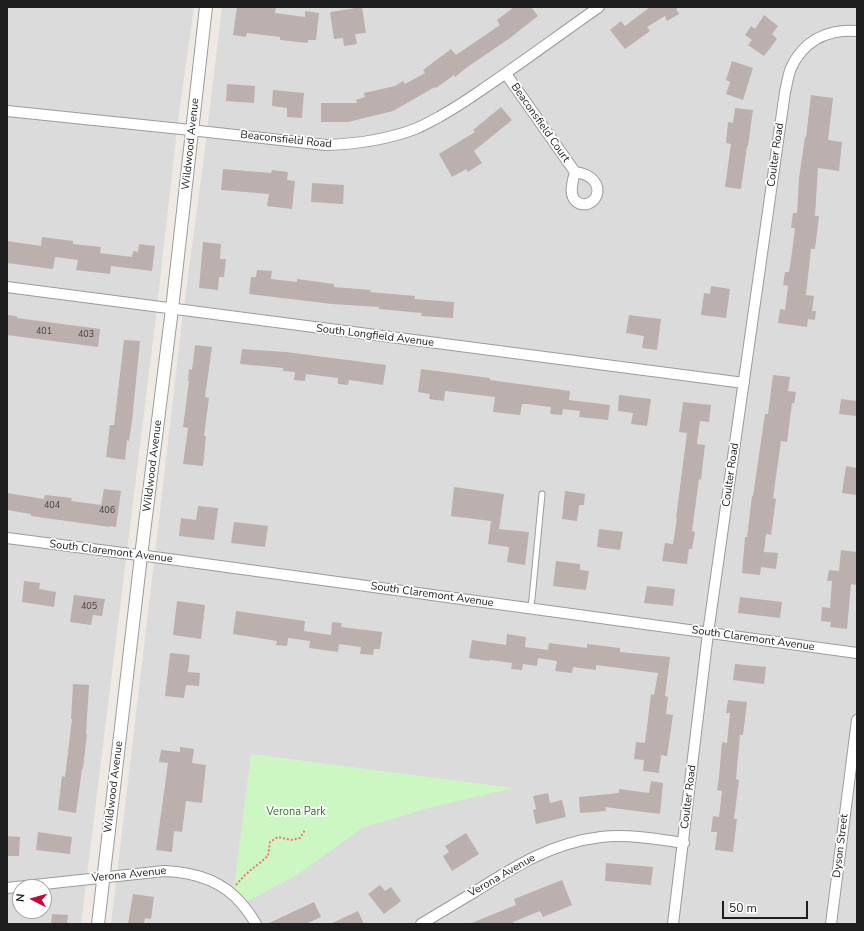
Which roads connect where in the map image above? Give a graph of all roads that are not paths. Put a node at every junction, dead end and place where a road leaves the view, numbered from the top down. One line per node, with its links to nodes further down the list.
1 (206, 7): 6 (street, Wildwood Avenue)
2 (599, 7): 4 (street, Beaconsfield Road)
3 (857, 31): 10 (street, Coulter Road)
4 (506, 74): 6 (street, Beaconsfield Road); 7 (street, Beaconsfield Court)
5 (7, 111): 6 (street, Beaconsfield Road)
6 (193, 130): 9 (street, Wildwood Avenue)
7 (575, 172)
8 (7, 287): 9 (street, South Longfield Avenue)
9 (172, 309): 10 (street, South Longfield Avenue); 13 (street, Wildwood Avenue)
10 (744, 383): 15 (street, Coulter Road)
11 (542, 494): 14 (lane)
12 (7, 538): 13 (street, South Claremont Avenue)
13 (141, 556): 14 (street, South Claremont Avenue); 19 (street, Wildwood Avenue)
14 (530, 609): 15 (street, South Claremont Avenue)
15 (708, 633): 16 (street, South Claremont Avenue); 18 (street, Coulter Road)
16 (857, 653)
17 (857, 720): 25 (street, Dyson Street)
18 (684, 843): 23 (street, Verona Avenue); 24 (street, Coulter Road)
19 (103, 878): 20 (street, Verona Avenue); 21 (street, Wildwood Avenue); 22 (street, Verona Avenue)
20 (7, 888)
21 (98, 924)
22 (256, 924)
23 (421, 924)
24 (674, 924)
25 (831, 924)

